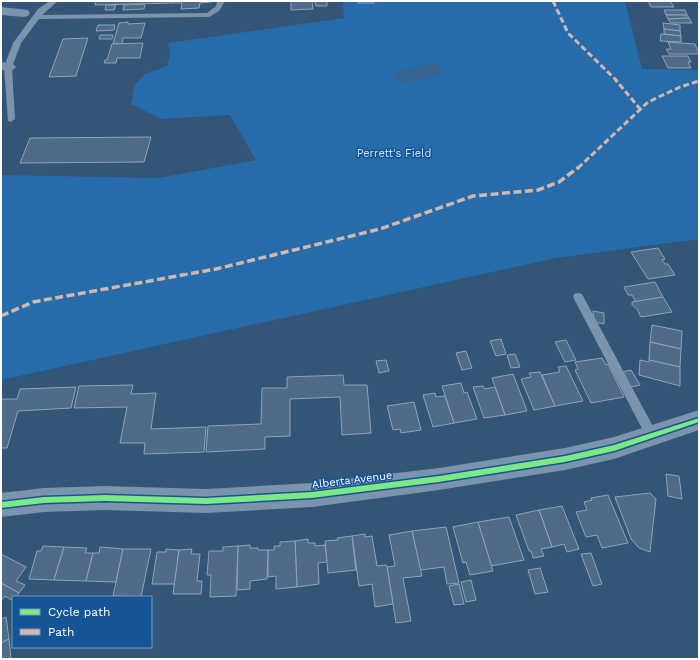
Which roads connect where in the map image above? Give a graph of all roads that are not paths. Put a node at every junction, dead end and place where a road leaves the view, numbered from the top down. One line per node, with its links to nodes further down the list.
1 (54, 1): 4 (lane)
2 (221, 1): 4 (lane)
3 (1, 11): 4 (street)
4 (29, 15): 5 (lane)
5 (4, 67): 6 (lane)
6 (12, 119)
7 (578, 297): 9 (lane)
8 (699, 420): 9 (street, Alberta Avenue)
9 (652, 436): 10 (street, Alberta Avenue)
10 (1, 505)

